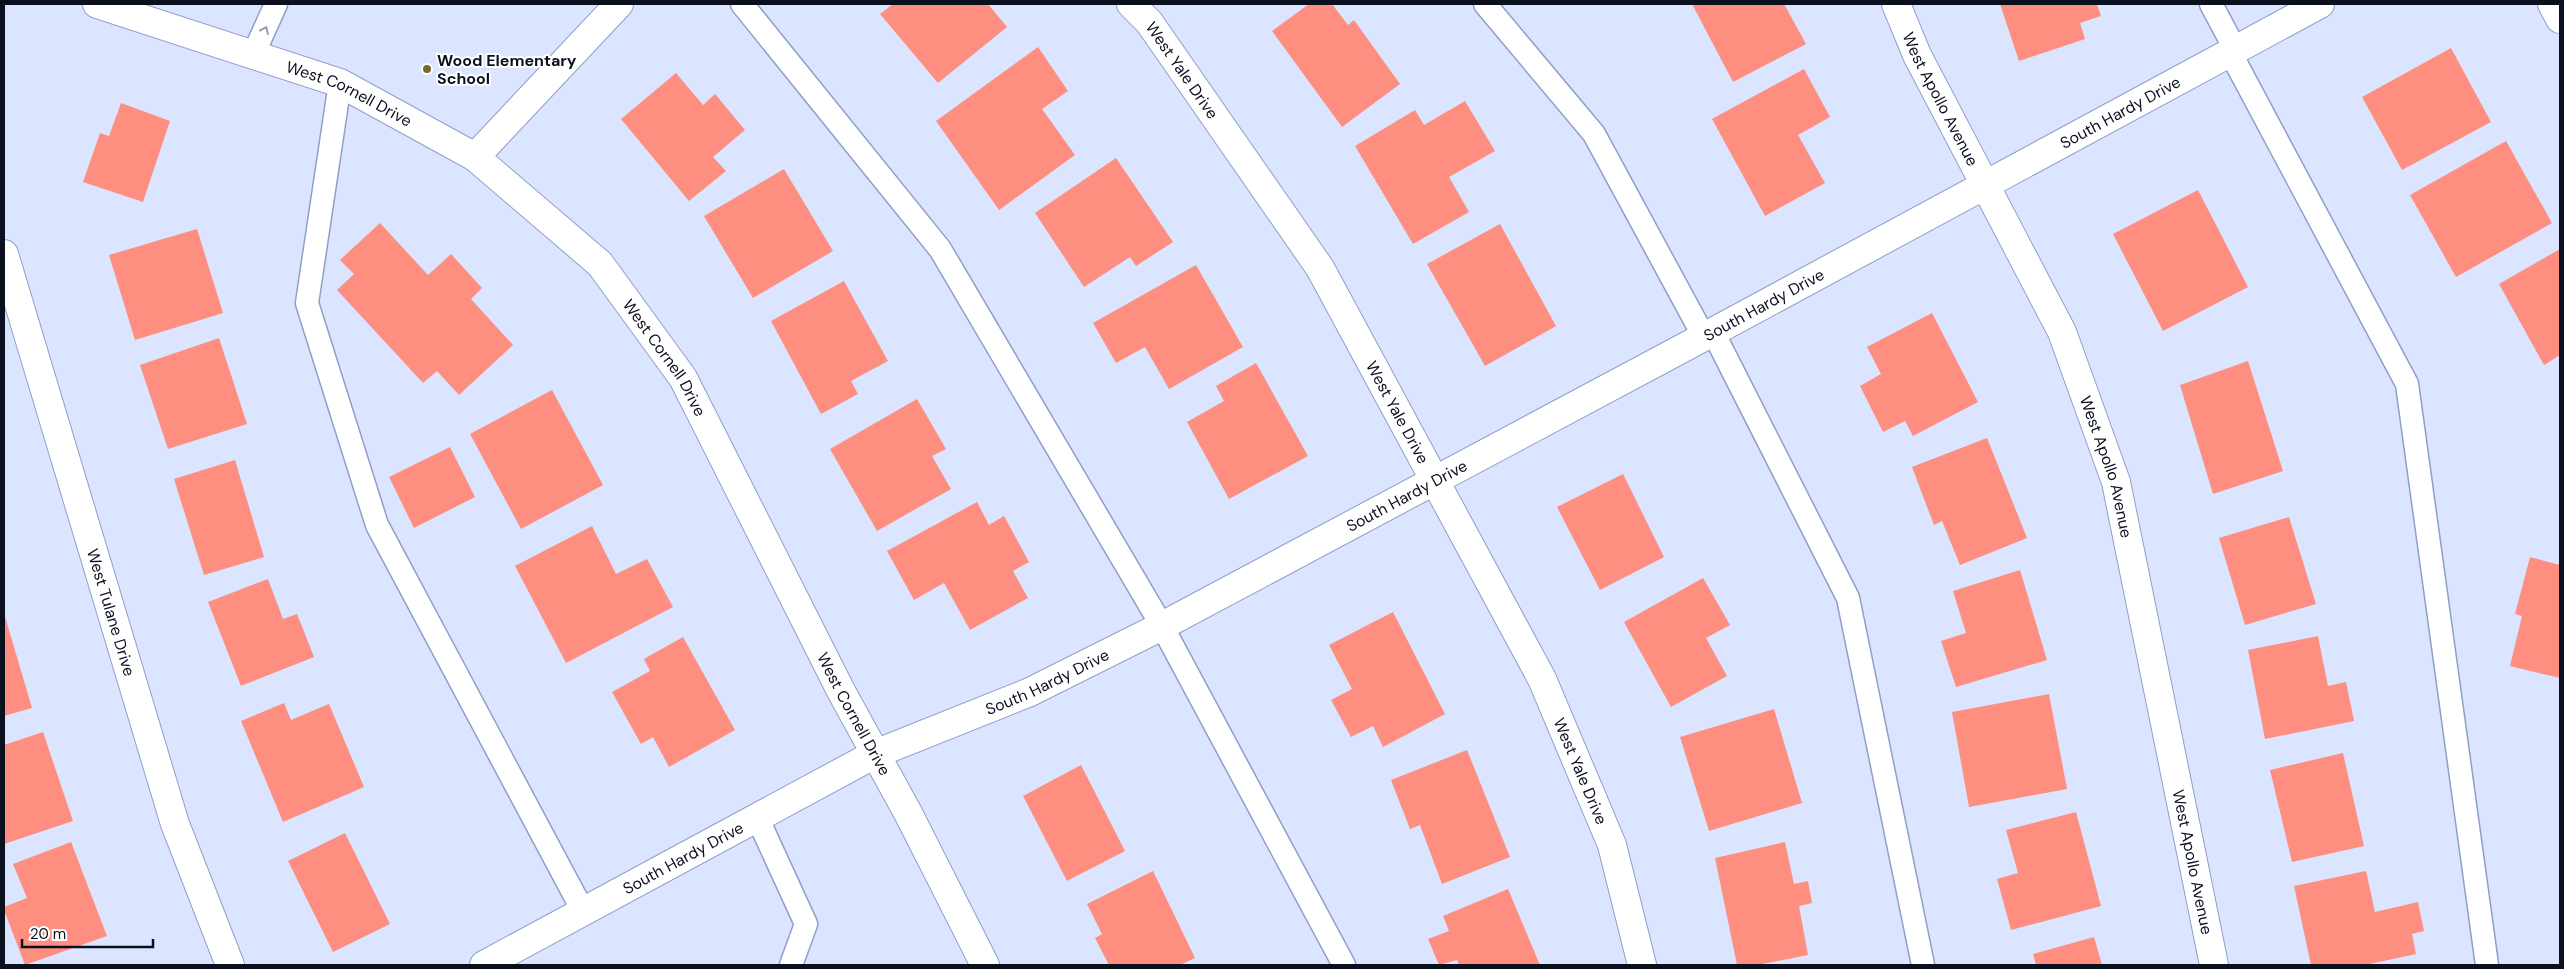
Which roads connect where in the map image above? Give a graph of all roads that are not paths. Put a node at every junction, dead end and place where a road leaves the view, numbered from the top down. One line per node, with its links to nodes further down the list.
1 (97, 4): 13 (street, West Cornell Drive)
2 (276, 4): 13 (lane, one-way to 2)
3 (619, 4): 15 (street)
4 (742, 4): 20 (lane)
5 (1131, 4): 19 (street, West Yale Drive)
6 (1485, 4): 18 (lane)
7 (1896, 4): 16 (street, West Apollo Avenue)
8 (2211, 4): 12 (lane)
9 (2320, 4): 12 (street, South Hardy Drive)
10 (2552, 4): 11 (street)
11 (2560, 19)
12 (2232, 50): 16 (street, South Hardy Drive); 32 (lane)
13 (253, 55): 14 (street, West Cornell Drive)
14 (340, 83): 15 (street, West Cornell Drive); 23 (lane)
15 (475, 157): 21 (street, West Cornell Drive)
16 (1984, 184): 18 (street, South Hardy Drive); 31 (street, West Apollo Avenue)
17 (4, 254): 24 (street, West Tulane Drive)
18 (1708, 334): 19 (street, South Hardy Drive); 30 (lane)
19 (1436, 478): 20 (street, South Hardy Drive); 29 (street, West Yale Drive)
20 (1162, 626): 21 (street, South Hardy Drive); 28 (lane)
21 (875, 754): 22 (street, South Hardy Drive); 27 (street, West Cornell Drive)
22 (757, 817): 23 (street, South Hardy Drive); 26 (lane)
23 (583, 911): 25 (street, South Hardy Drive)
24 (230, 965)
25 (484, 965)
26 (791, 965)
27 (985, 965)
28 (1344, 965)
29 (1642, 965)
30 (1923, 965)
31 (2214, 965)
32 (2487, 965)

